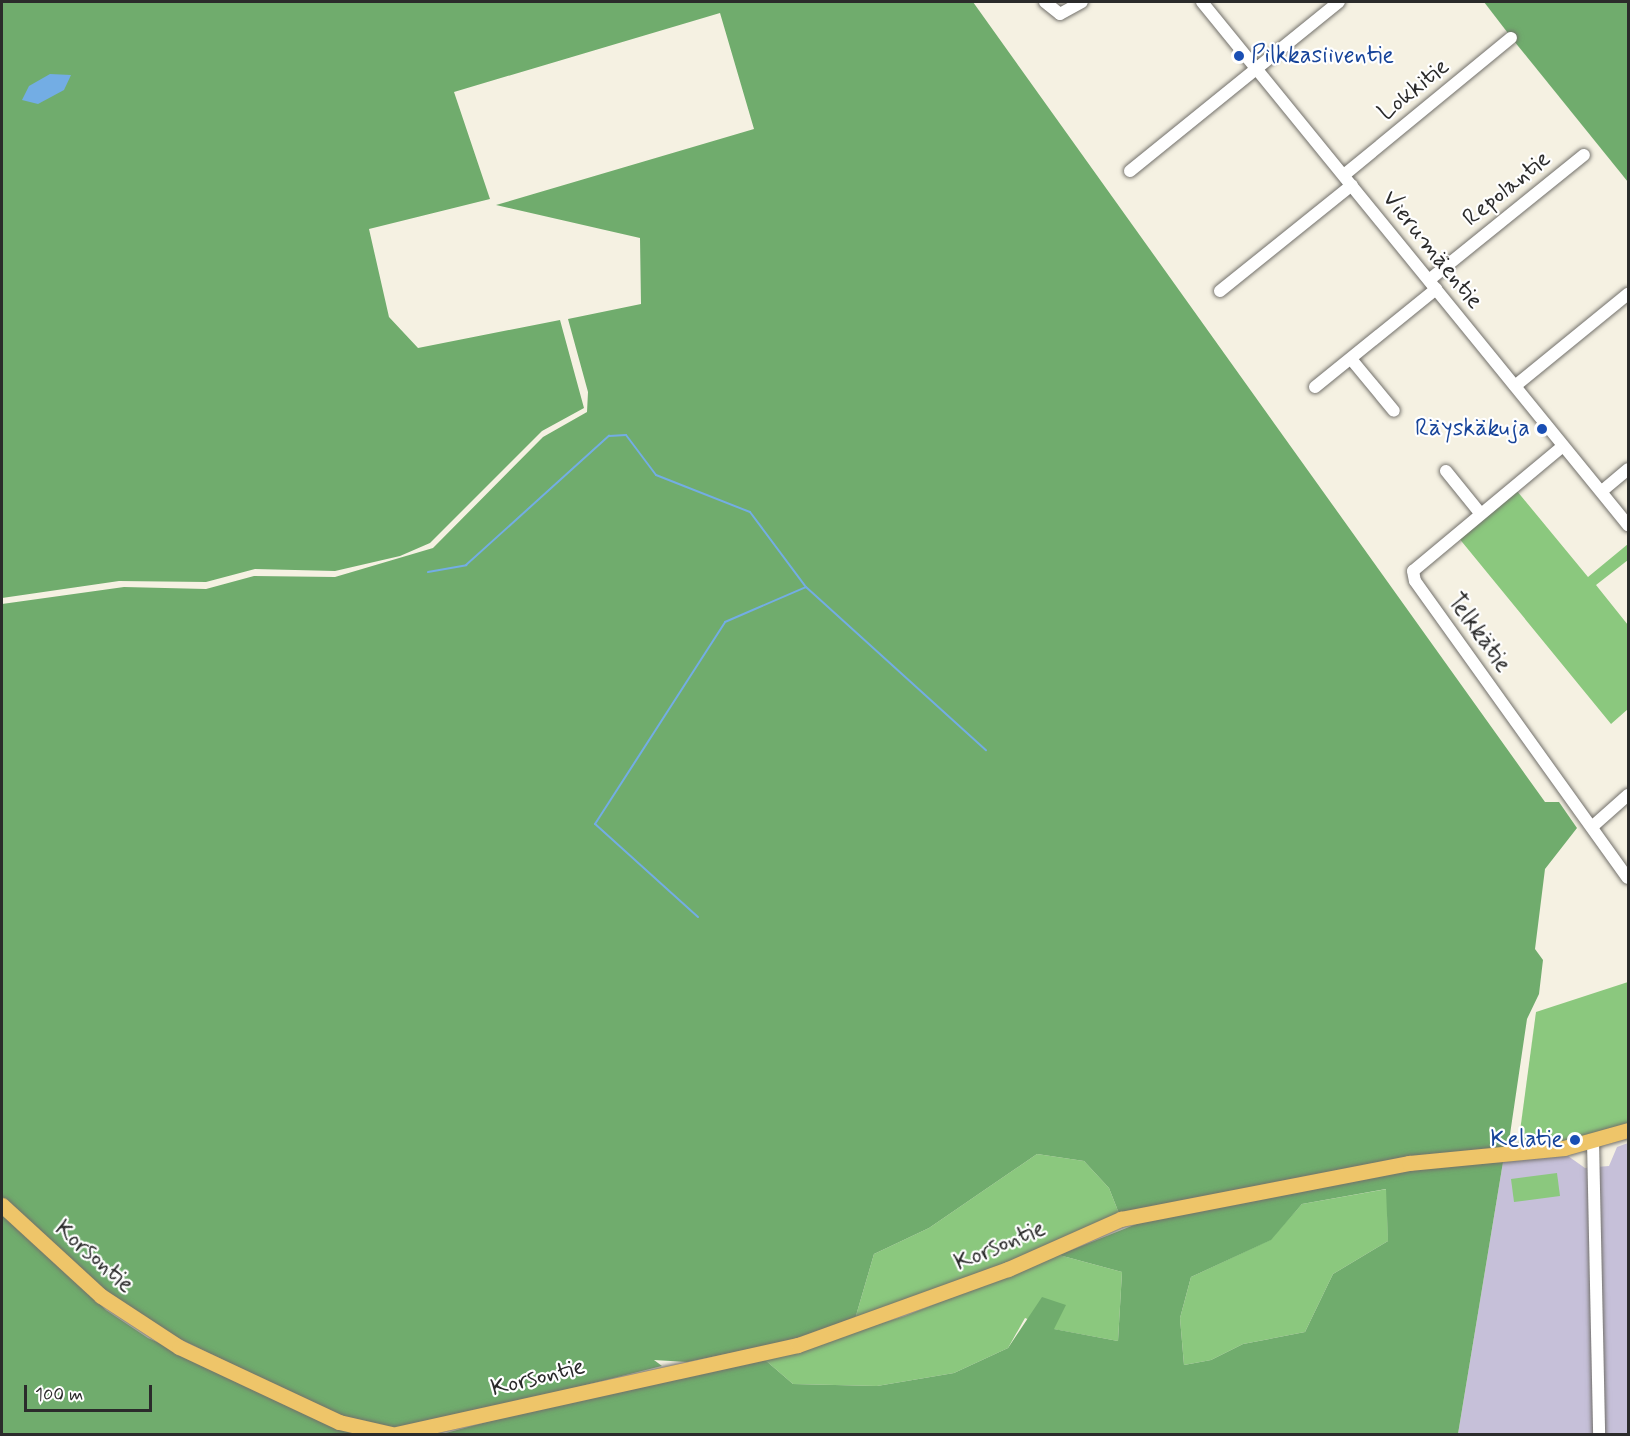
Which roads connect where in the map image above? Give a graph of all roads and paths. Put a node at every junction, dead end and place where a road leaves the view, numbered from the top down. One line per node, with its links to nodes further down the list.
1 (1045, 2): 2 (street)
2 (1082, 2)
3 (1202, 2): 6 (street, Vierumäentie)
4 (1339, 2): 6 (street)
5 (1511, 38): 9 (street, Lokkitie)
6 (1257, 69): 8 (street); 9 (street, Vierumäentie)
7 (1584, 155): 10 (street, Repolantie)
8 (1130, 171)
9 (1348, 180): 10 (street, Vierumäentie); 11 (street, Lokkitie)
10 (1433, 284): 13 (street, Repolantie); 14 (street, Vierumäentie)
11 (1220, 291)
12 (1629, 294): 14 (street)
13 (1351, 359): 15 (street, Repolantie); 16 (street)
14 (1515, 386): 17 (street, Vierumäentie)
15 (1315, 387)
16 (1394, 411)
17 (1563, 446): 20 (street, Vierumäentie); 21 (street, Telkkätie)
18 (1629, 469): 20 (street)
19 (1446, 471): 21 (street)
20 (1602, 491): 22 (street, Vierumäentie)
21 (1480, 513): 24 (street, Telkkätie)
22 (1629, 525)
23 (1629, 795): 24 (street)
24 (1593, 826): 25 (street, Telkkätie)
25 (1624, 862): 26 (street, Telkkätie)
26 (1629, 878)
27 (1629, 1130): 28 (main road, Korsontie)
28 (1593, 1142): 30 (main road, Korsontie); 31 (street)
29 (2, 1205): 30 (main road, Korsontie)
30 (394, 1434)
31 (1599, 1434)

